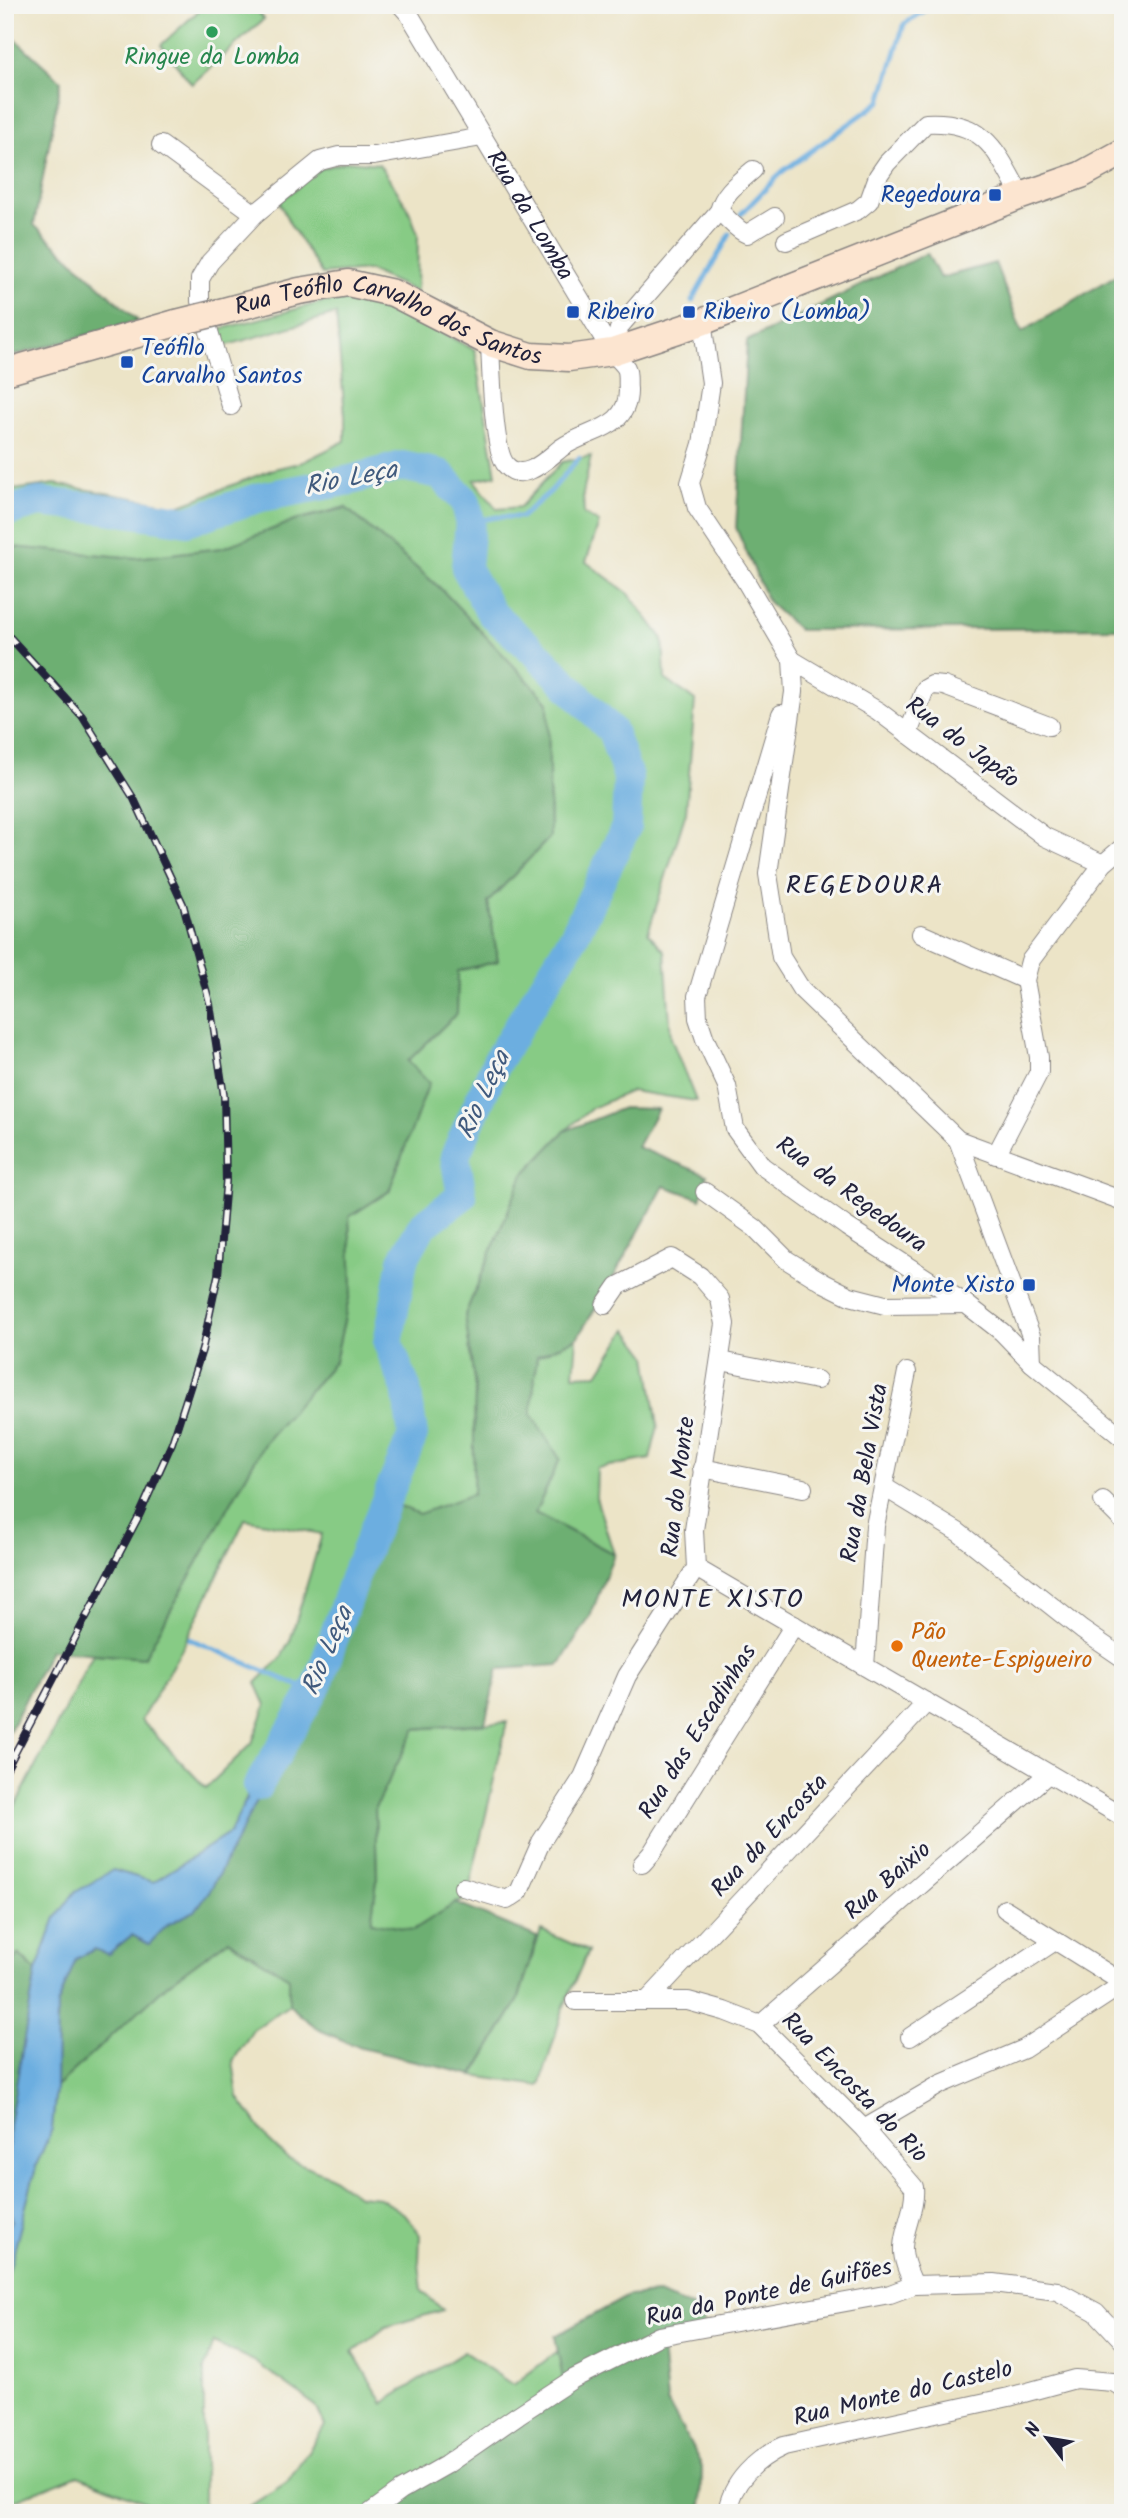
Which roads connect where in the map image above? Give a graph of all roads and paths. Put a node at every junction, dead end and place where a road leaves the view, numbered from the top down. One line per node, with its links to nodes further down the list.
1 (401, 5): 2 (street, Rua da Lomba)
2 (482, 137): 8 (street); 14 (street, Rua da Lomba)
3 (161, 145): 8 (street)
4 (1123, 152): 6 (main road)
5 (753, 170): 7 (street)
6 (1021, 196): 10 (street); 12 (main road)
7 (719, 211): 9 (street); 14 (street)
8 (255, 214): 11 (street)
9 (775, 217)
10 (786, 241)
11 (214, 322): 13 (main road, Rua Teófilo Carvalho dos Santos); 15 (main road, Rua Teófilo Carvalho dos Santos, bridge); 16 (street)
12 (702, 322): 14 (main road); 17 (street)
13 (490, 343): 14 (main road, Rua Teófilo Carvalho dos Santos); 14 (street, Rua da Lomba)
14 (612, 352)
15 (5, 372)
16 (231, 406)
17 (792, 660): 19 (street, Rua do Japão); 24 (street); 28 (street, Rua da Regedoura)
18 (1049, 726): 19 (street)
19 (908, 734): 21 (street, Rua do Japão)
20 (1123, 847): 21 (street)
21 (1103, 864): 23 (street)
22 (921, 934): 23 (street)
23 (1025, 979): 25 (street)
24 (958, 1140): 25 (street); 31 (street)
25 (996, 1155): 27 (street)
26 (705, 1192): 28 (street)
27 (1123, 1201)
28 (966, 1304): 31 (street, Rua da Regedoura)
29 (605, 1305): 30 (street, Rua do Monte)
30 (721, 1361): 33 (street); 35 (street, Rua do Monte)
31 (1032, 1363): 34 (street, Rua da Regedoura)
32 (906, 1372): 36 (street, Rua da Bela Vista)
33 (817, 1380)
34 (1123, 1438)
35 (702, 1468): 37 (street); 40 (street, Rua do Monte)
36 (884, 1486): 42 (street); 43 (street, Rua da Bela Vista)
37 (803, 1488)
38 (1103, 1502): 39 (street)
39 (1123, 1521)
40 (696, 1567): 41 (street); 48 (street, Rua do Monte)
41 (794, 1625): 43 (street); 47 (street, Rua das Escadinhas)
42 (1123, 1658)
43 (865, 1665): 44 (street)
44 (927, 1702): 45 (street); 53 (street, Rua da Encosta)
45 (1048, 1774): 46 (street); 54 (street, Rua Baixio)
46 (1123, 1817)
47 (642, 1864)
48 (463, 1887)
49 (1005, 1909): 50 (street)
50 (1055, 1941): 51 (street); 55 (street)
51 (1123, 1984): 56 (street)
52 (575, 2001): 53 (street, Rua Encosta do Rio)
53 (648, 2001): 54 (street, Rua Encosta do Rio)
54 (760, 2025): 56 (street, Rua Encosta do Rio)
55 (910, 2037)
56 (864, 2129): 57 (street, Rua Encosta do Rio)
57 (914, 2285): 58 (street, Rua da Ponte de Guifões); 60 (street, Rua da Ponte de Guifões)
58 (1123, 2341)
59 (1123, 2388): 61 (street, Rua Monte do Castelo)
60 (370, 2513)
61 (727, 2513)

